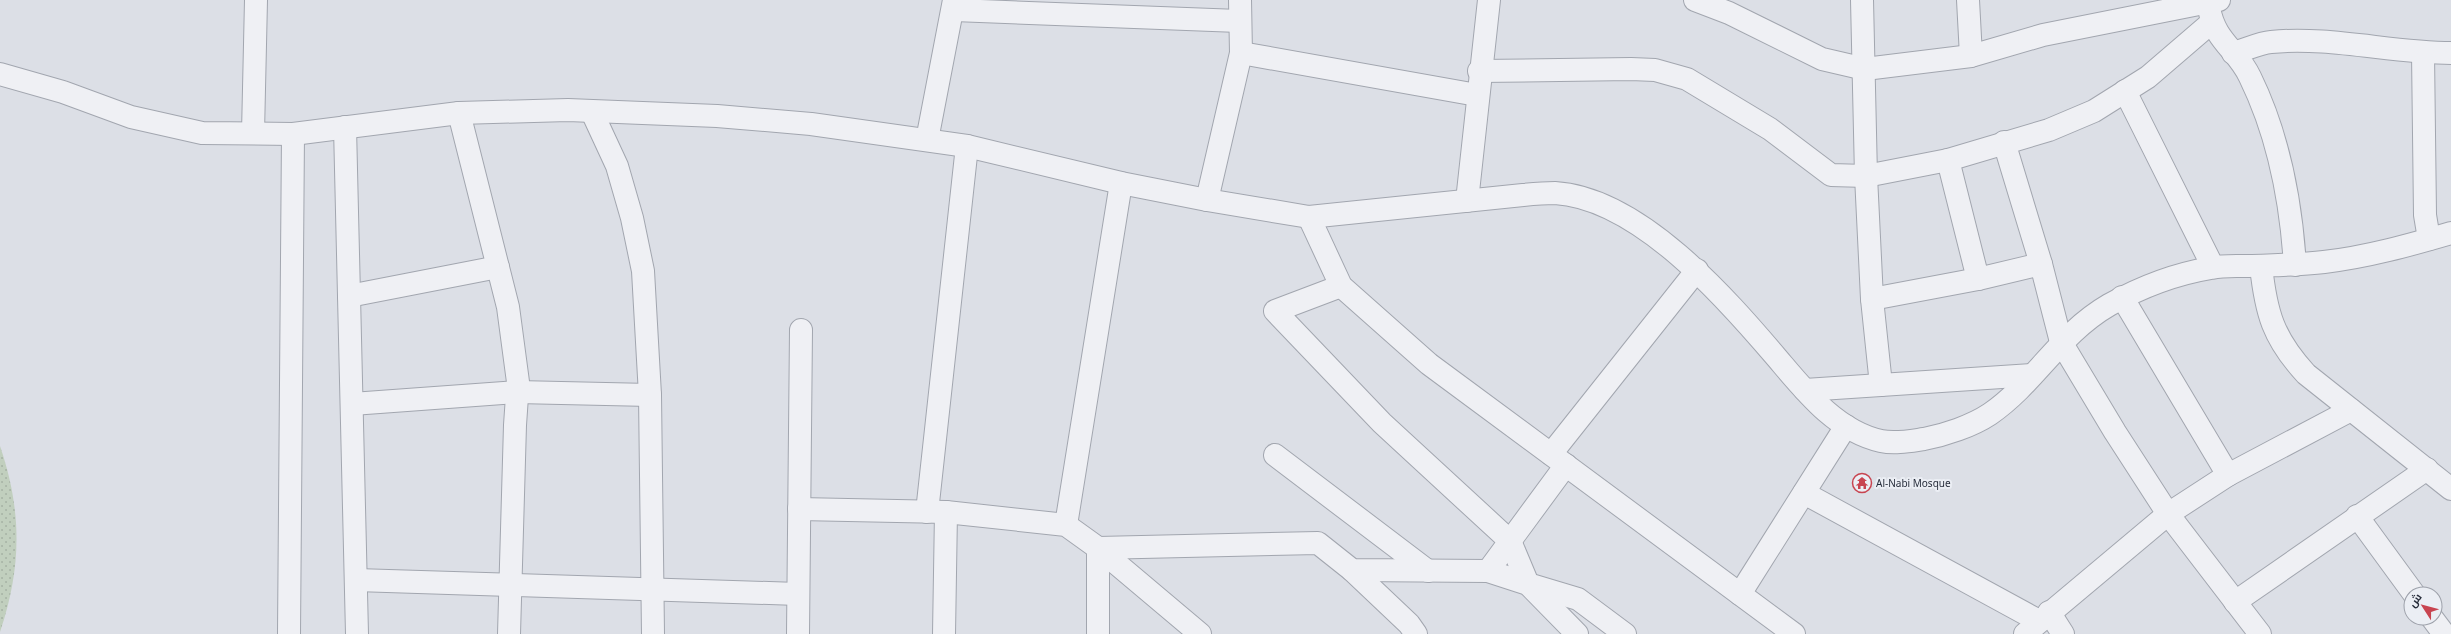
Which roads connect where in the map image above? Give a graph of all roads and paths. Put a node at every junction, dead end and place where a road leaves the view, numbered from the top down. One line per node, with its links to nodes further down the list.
1 (256, 0): 22 (street)
2 (1489, 0): 15 (street)
3 (1695, 0): 14 (street)
4 (1862, 0): 14 (street)
5 (1968, 0): 13 (street)
6 (954, 5): 8 (street); 24 (street)
7 (2211, 6): 10 (street); 13 (street); 17 (street)
8 (1239, 10): 9 (street)
9 (1241, 53): 18 (street); 30 (street)
10 (2233, 53): 11 (street); 36 (street)
11 (2423, 53): 12 (street); 34 (street)
12 (2451, 53)
13 (1971, 56): 14 (street)
14 (1865, 69): 28 (street)
15 (1480, 71): 18 (street); 28 (street)
16 (0, 74): 22 (street)
17 (2125, 91): 25 (street); 39 (street)
18 (1477, 95): 31 (street)
19 (592, 112): 20 (street); 24 (street); 52 (street)
20 (459, 113): 21 (street); 38 (street)
21 (345, 127): 23 (street); 43 (street)
22 (253, 133): 23 (street)
23 (293, 134): 81 (street)
24 (927, 140): 26 (street)
25 (2004, 142): 27 (street); 35 (street)
26 (967, 146): 29 (street); 63 (street)
27 (1948, 160): 28 (street); 41 (street)
28 (1866, 176): 45 (street)
29 (1121, 182): 30 (street); 66 (street)
30 (1207, 200): 32 (street)
31 (1466, 201): 32 (street); 40 (street)
32 (1309, 217): 42 (street)
33 (2451, 233): 34 (street)
34 (2429, 239): 36 (street)
35 (2041, 264): 41 (street); 47 (street)
36 (2295, 265): 37 (street)
37 (2261, 266): 39 (street); 54 (street)
38 (498, 267): 43 (street); 51 (street)
39 (2213, 267): 44 (street)
40 (1697, 270): 50 (street); 57 (street)
41 (1978, 279): 45 (street)
42 (1341, 286): 57 (street); 67 (street)
43 (349, 296): 53 (street)
44 (2122, 297): 47 (street); 59 (street)
45 (1872, 299): 49 (street)
46 (801, 330): 62 (street)
47 (2061, 342): 48 (street); 64 (street)
48 (2032, 375): 49 (street); 55 (street)
49 (1881, 385): 50 (street)
50 (1805, 390): 55 (street)
51 (517, 392): 52 (street); 53 (street); 74 (street)
52 (650, 395): 76 (street)
53 (352, 404): 72 (street)
54 (2351, 410): 58 (street); 59 (street)
55 (1846, 426): 61 (street)
56 (1275, 455): 70 (street)
57 (1558, 460): 67 (street); 78 (street)
58 (2427, 469): 60 (street); 65 (street)
59 (2228, 475): 64 (street)
60 (2451, 489)
61 (1804, 493): 78 (street); 80 (street)
62 (799, 509): 63 (street); 77 (street)
63 (936, 512): 66 (street); 86 (street)
64 (2168, 514): 79 (street); 80 (street)
65 (2357, 516): 75 (street); 79 (street)
66 (1066, 525): 68 (street)
67 (1510, 541): 71 (street); 73 (street)
68 (1098, 548): 69 (street); 87 (street); 88 (street)
69 (1352, 570): 70 (street); 89 (street)
70 (1428, 571): 71 (street)
71 (1488, 571): 73 (street)
72 (356, 580): 74 (street); 82 (street)
73 (1528, 584): 90 (street); 91 (street)
74 (509, 585): 76 (street); 83 (street)
75 (2408, 586)
76 (652, 590): 77 (street); 84 (street)
77 (798, 594): 85 (street)
78 (1740, 594): 92 (street)
79 (2235, 602): 94 (street)
80 (2038, 622): 93 (street)
81 (289, 634)
82 (357, 634)
83 (509, 634)
84 (653, 634)
85 (798, 634)
86 (944, 634)
87 (1098, 634)
88 (1200, 634)
89 (1416, 634)
90 (1577, 634)
91 (1625, 634)
92 (1794, 634)
93 (2063, 634)
94 (2260, 634)

